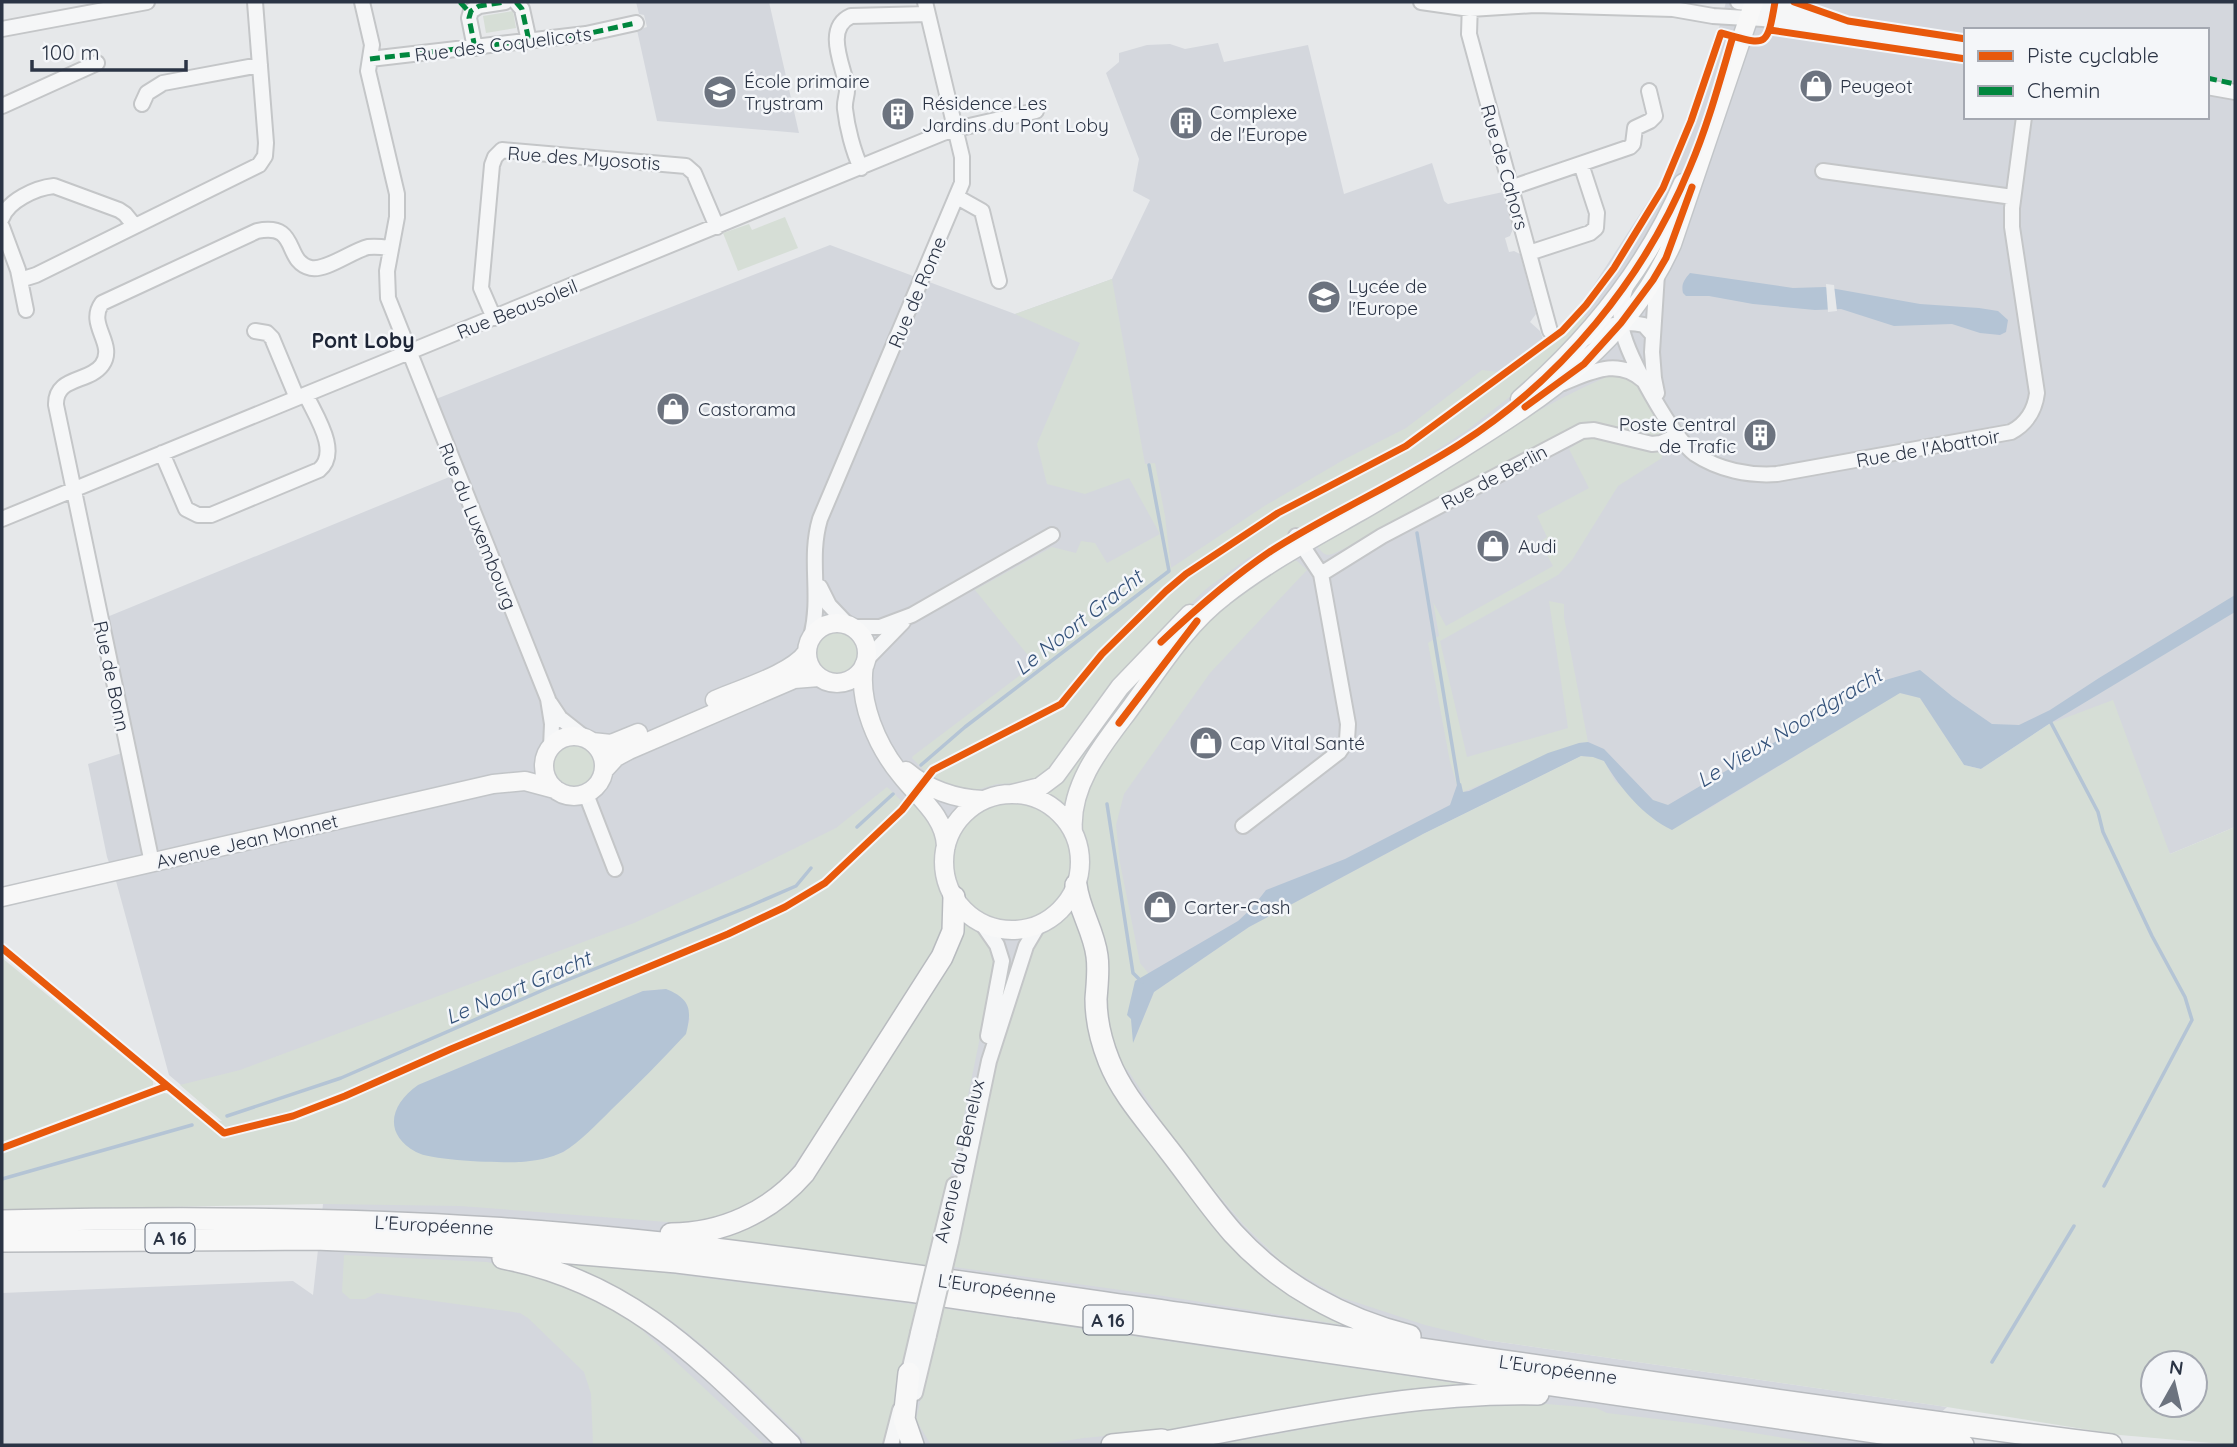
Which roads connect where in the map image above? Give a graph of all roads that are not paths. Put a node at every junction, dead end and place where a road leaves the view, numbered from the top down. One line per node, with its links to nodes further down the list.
1 (147, 2): 14 (street)
2 (255, 2): 21 (street)
3 (362, 2): 19 (street, Rue du Luxembourg)
4 (505, 2): 17 (street)
5 (516, 2): 16 (street)
6 (1421, 2): 8 (street)
7 (1514, 2): 9 (street)
8 (1470, 5): 9 (street); 33 (street, Rue de Cahors)
9 (1535, 5): 10 (street)
10 (1657, 5): 11 (street)
11 (1745, 7): 15 (street); 15 (street); 42 (main road); 45 (main road)
12 (926, 8): 29 (street, Rue de Rome); 31 (street)
13 (636, 23): 16 (street, Rue des Coquelicots)
14 (2, 29)
15 (1863, 32): 18 (street)
16 (529, 41): 17 (street, Rue des Coquelicots)
17 (475, 48): 19 (street, Rue des Coquelicots)
18 (1964, 48)
19 (370, 60): 40 (street, Rue du Luxembourg)
20 (97, 63): 25 (street)
21 (260, 65): 26 (street); 37 (street)
22 (2209, 87): 24 (street)
23 (1649, 91): 30 (street)
24 (2235, 92)
25 (2, 103)
26 (142, 104)
27 (1036, 111): 29 (street, Rue Beausoleil)
28 (2024, 119): 35 (street, Rue de l'Abattoir)
29 (956, 129): 31 (street, Rue Beausoleil); 34 (street, Rue de Rome)
30 (1581, 164): 33 (street); 41 (street)
31 (861, 168): 39 (street, Rue Beausoleil)
32 (1823, 171): 35 (street)
33 (1510, 188): 41 (street, Rue de Cahors)
34 (957, 197): 44 (street); 65 (street, Rue de Rome)
35 (2013, 197): 58 (street, Rue de l'Abattoir)
36 (2, 218): 37 (street)
37 (134, 225): 43 (street)
38 (2, 227): 43 (street)
39 (717, 227): 47 (street, Rue Beausoleil); 47 (street, Rue des Myosotis)
40 (391, 248): 53 (street, Rue du Luxembourg); 60 (street, Rue de Bonn)
41 (1529, 253): 50 (street, Rue de Cahors)
42 (1658, 272): 48 (main road); 51 (street, Rue de l'Abattoir)
43 (20, 280): 46 (street)
44 (999, 281)
45 (1627, 282): 48 (street, Rue de l'Abattoir); 52 (main road)
46 (26, 310)
47 (494, 318): 53 (street, Rue Beausoleil)
48 (1621, 323): 51 (street); 52 (street); 54 (main road); 55 (street, Rue de l'Abattoir)
49 (256, 331): 56 (street)
50 (1550, 331)
51 (1653, 335): 57 (street, Rue de l'Abattoir)
52 (1579, 343): 63 (main road)
53 (409, 353): 56 (street, Rue Beausoleil); 71 (street, Rue du Luxembourg)
54 (1558, 384): 55 (street, Rue de l'Abattoir); 63 (main road)
55 (1647, 385): 57 (street, Rue de l'Abattoir)
56 (302, 397): 59 (street, Rue Beausoleil); 59 (street)
57 (1666, 417): 58 (street, Rue de l'Abattoir)
58 (1677, 436): 64 (street, Rue de Berlin)
59 (162, 453): 60 (street, Rue Beausoleil)
60 (73, 490): 61 (street, Rue Beausoleil); 85 (street, Rue de Bonn)
61 (2, 519)
62 (1052, 535): 66 (street)
63 (1298, 540): 64 (street); 80 (main road); 83 (main road)
64 (1321, 574): 82 (street)
65 (816, 576): 67 (street, Rue de Rome); 68 (street, Rue de Rome)
66 (912, 615): 67 (street); 69 (street)
67 (850, 626): 68 (main road); 69 (main road)
68 (809, 644): 70 (main road); 73 (main road)
69 (865, 663): 70 (main road); 72 (main road)
70 (824, 679): 72 (main road); 76 (main road)
71 (548, 699): 73 (street, Rue du Luxembourg); 74 (street, Rue du Luxembourg)
72 (871, 720): 75 (main road)
73 (588, 740): 74 (main road); 76 (main road)
74 (549, 751): 77 (main road, Avenue Jean Monnet); 78 (main road)
75 (887, 753): 81 (main road); 84 (main road)
76 (604, 770): 79 (main road)
77 (493, 784): 78 (main road, Avenue Jean Monnet); 85 (main road, Avenue Jean Monnet)
78 (555, 789): 79 (main road)
79 (586, 794): 86 (street)
80 (1012, 794): 81 (main road); 83 (main road)
81 (983, 800): 84 (main road)
82 (1243, 826)
83 (1073, 832): 87 (main road)
84 (946, 846): 89 (main road)
85 (152, 863): 88 (main road, Avenue Jean Monnet)
86 (615, 869)
87 (1076, 885): 91 (main road); 100 (highway)
88 (2, 897)
89 (954, 897): 90 (main road); 93 (highway)
90 (981, 922): 91 (main road); 95 (street, Avenue du Benelux)
91 (1040, 924): 95 (street, Avenue du Benelux)
92 (2, 1221): 93 (highway, L'Européenne / A 16)
93 (434, 1225): 100 (highway, L'Européenne / A 16)
94 (338, 1240): 96 (highway, L'Européenne / A 16); 97 (highway); 101 (highway, L'Européenne / A 16)
95 (946, 1240): 98 (street, Avenue du Benelux, bridge)
96 (2, 1241)
97 (627, 1305): 104 (highway); 105 (highway)
98 (924, 1334): 99 (street, Avenue du Benelux); 103 (street, Avenue du Benelux)
99 (909, 1373): 103 (highway); 106 (street, Avenue du Benelux)
100 (1771, 1399): 110 (highway, L'Européenne / A 16)
101 (1874, 1432): 102 (highway); 109 (highway, L'Européenne / A 16)
102 (1204, 1435): 107 (highway); 108 (highway)
103 (907, 1440)
104 (778, 1445)
105 (790, 1445)
106 (891, 1445)
107 (1112, 1445)
108 (1148, 1445)
109 (1964, 1445)
110 (2111, 1445)

